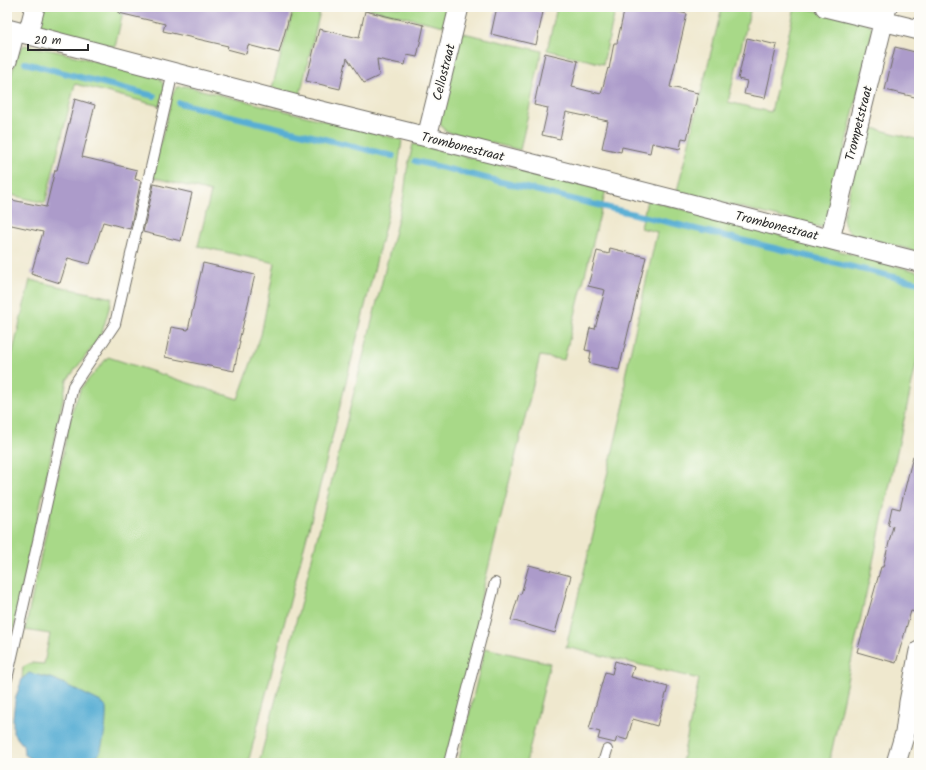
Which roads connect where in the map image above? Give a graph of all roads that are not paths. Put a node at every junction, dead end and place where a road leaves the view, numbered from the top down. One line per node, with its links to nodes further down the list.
1 (35, 7): 6 (street)
2 (459, 7): 9 (street, Cellostraat)
3 (825, 7): 4 (street)
4 (885, 14): 5 (street); 10 (street, Trompetstraat)
5 (919, 30)
6 (17, 31): 7 (street); 8 (street, Trombonestraat)
7 (7, 61)
8 (173, 72): 9 (street, Trombonestraat); 14 (lane)
9 (428, 137): 10 (street, Trombonestraat)
10 (830, 239): 11 (street, Trombonestraat)
11 (919, 262)
12 (496, 583): 16 (lane)
13 (919, 651): 18 (street)
14 (7, 679)
15 (607, 750): 17 (lane)
16 (449, 763)
17 (603, 763)
18 (896, 763)

